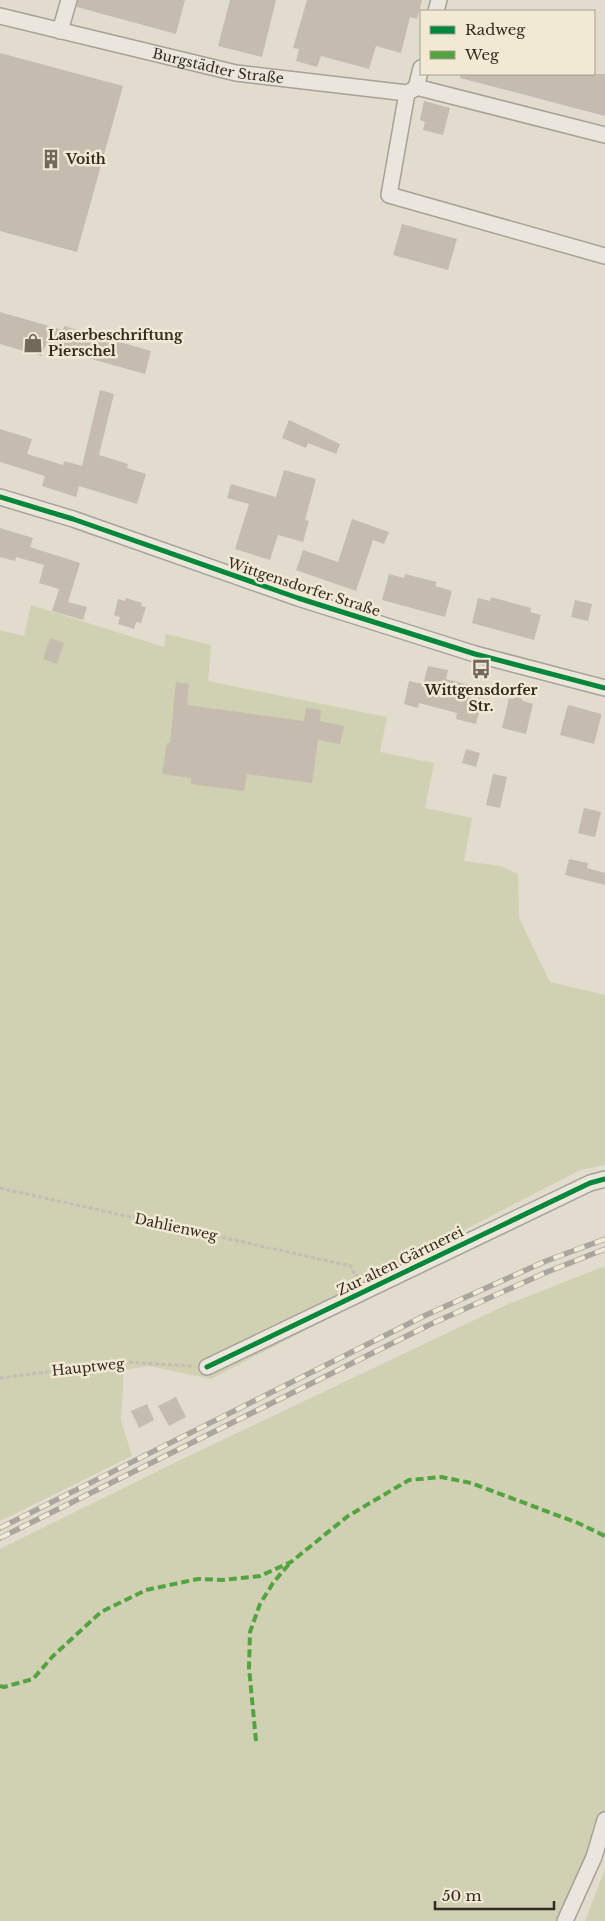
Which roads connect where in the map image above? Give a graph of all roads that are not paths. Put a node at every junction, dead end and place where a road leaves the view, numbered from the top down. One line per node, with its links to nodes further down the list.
1 (69, 0): 3 (street)
2 (0, 16): 3 (street, Burgstädter Straße)
3 (60, 31): 5 (street, Burgstädter Straße)
4 (420, 70): 5 (street)
5 (412, 90): 6 (street, Burgstädter Straße); 7 (street)
6 (605, 135)
7 (605, 256)
8 (0, 497): 9 (street, Wittgensdorfer Straße)
9 (605, 688)
10 (605, 1179): 11 (street, Zur alten Gärtnerei)
11 (207, 1368)
12 (605, 1820): 13 (street)
13 (566, 1921)

